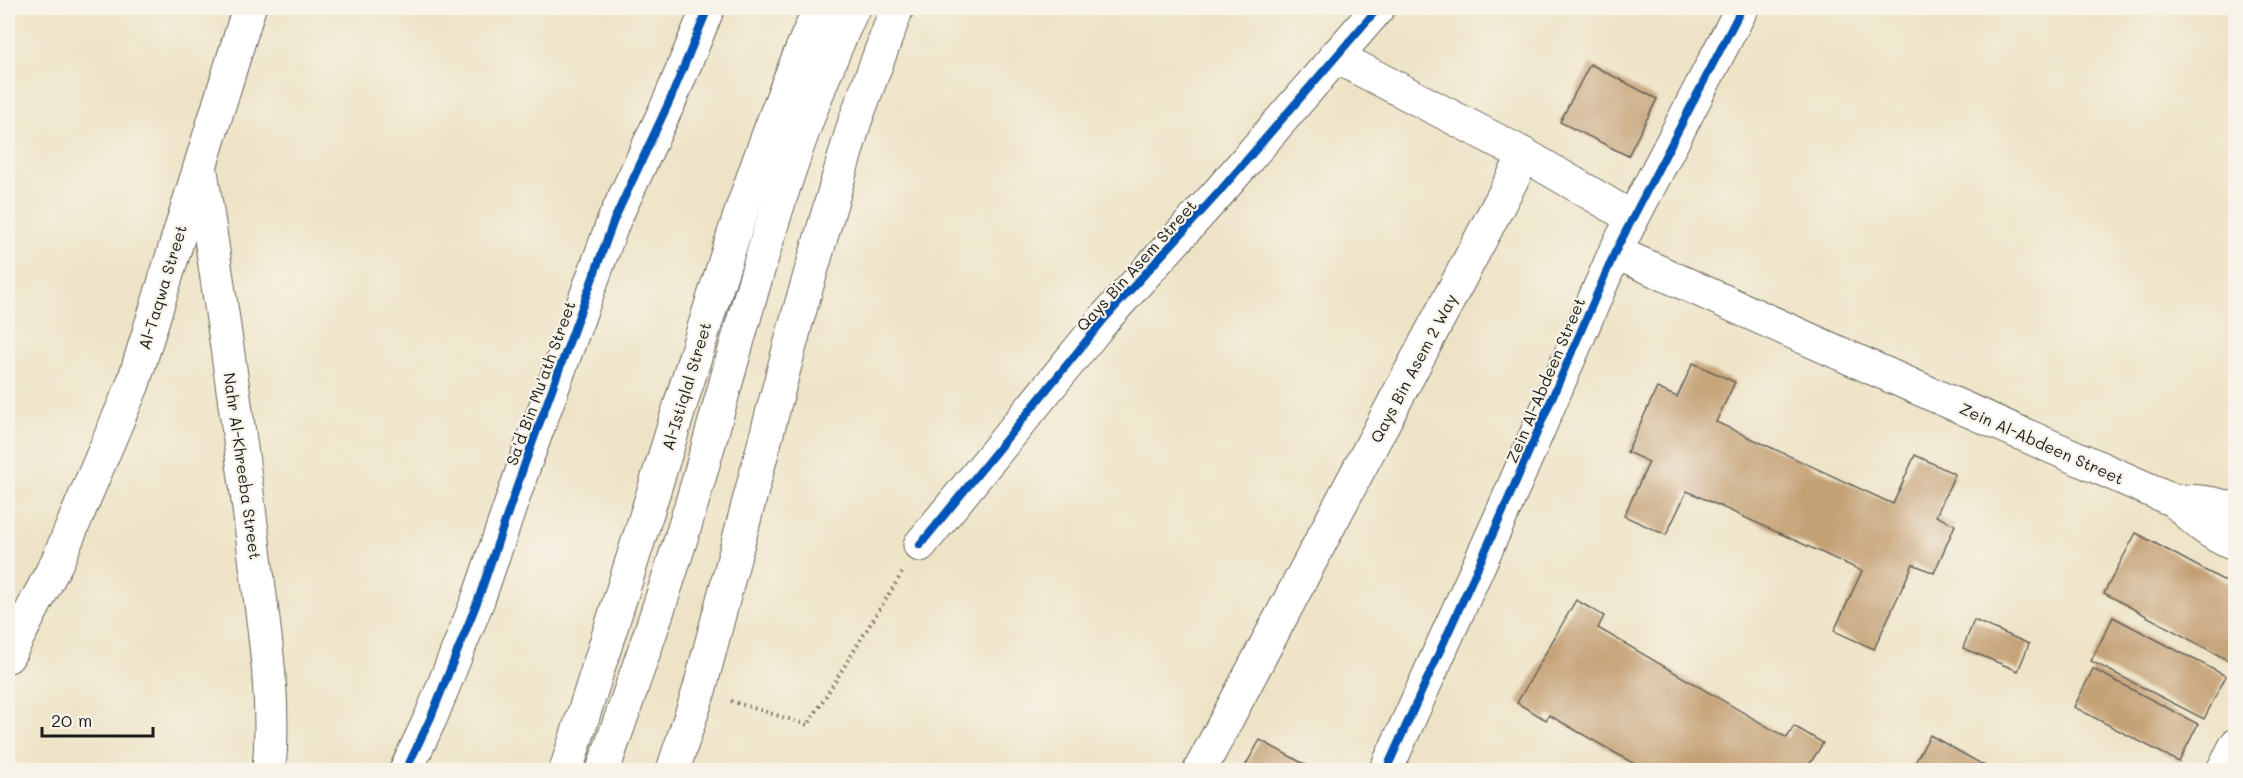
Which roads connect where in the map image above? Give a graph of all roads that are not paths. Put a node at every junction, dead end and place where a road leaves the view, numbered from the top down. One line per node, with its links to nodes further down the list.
1 (249, 8): 11 (main road, Al-Taqwa Street)
2 (708, 8): 21 (main road, Sa'd Bin Mu'ath Street)
3 (820, 8): 22 (main road, Al-Istiqlal Street)
4 (853, 8): 23 (main road)
5 (874, 8): 24 (main road)
6 (897, 8): 25 (main road)
7 (1378, 8): 9 (main road, Qays Bin Asem Street)
8 (1742, 8): 12 (main road, Zein Al-Abdeen Street)
9 (1335, 56): 10 (main road); 16 (main road, Qays Bin Asem Street)
10 (1525, 155): 12 (main road); 26 (main road, Qays Bin Asem 2 Way)
11 (200, 163): 18 (main road, Al-Taqwa Street); 20 (main road, Nahr Al-Khreeba Street)
12 (1631, 218): 13 (main road, Zein Al-Abdeen Street)
13 (1615, 252): 14 (main road, Zein Al-Abdeen Street); 27 (main road, Zein Al-Abdeen Street)
14 (2175, 501): 15 (main road, Zein Al-Abdeen Street); 17 (main road, Zein Al-Abdeen Street)
15 (2235, 511)
16 (920, 545)
17 (2235, 545)
18 (8, 656)
19 (2235, 745): 28 (main road)
20 (269, 771)
21 (406, 771)
22 (566, 771)
23 (603, 771)
24 (626, 771)
25 (673, 771)
26 (1200, 771)
27 (1386, 771)
28 (2223, 771)

